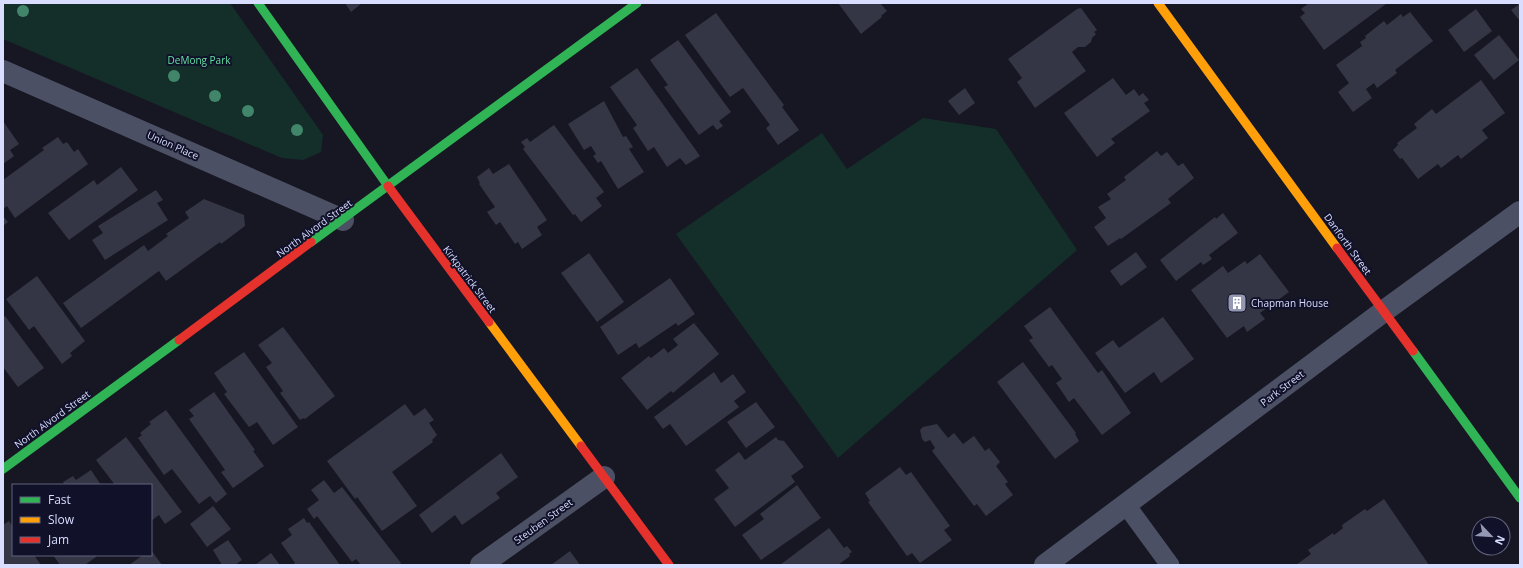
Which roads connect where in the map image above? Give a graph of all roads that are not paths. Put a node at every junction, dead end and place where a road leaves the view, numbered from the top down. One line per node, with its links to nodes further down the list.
1 (258, 3): 5 (street, Kirkpatrick Street)
2 (637, 3): 5 (street, North Alvord Street)
3 (1158, 3): 8 (street, Danforth Street)
4 (3, 71): 7 (street, Union Place)
5 (388, 186): 7 (street, North Alvord Street); 10 (street, Kirkpatrick Street)
6 (1520, 212): 8 (street, Park Street)
7 (343, 220): 9 (street, North Alvord Street)
8 (1384, 311): 11 (street, Danforth Street); 12 (street, Park Street)
9 (3, 469)
10 (604, 478): 13 (street, Steuben Street); 14 (street, Kirkpatrick Street)
11 (1520, 498)
12 (1126, 505): 15 (street, Park Street); 16 (lane)
13 (482, 565)
14 (669, 565)
15 (1045, 565)
16 (1170, 565)

